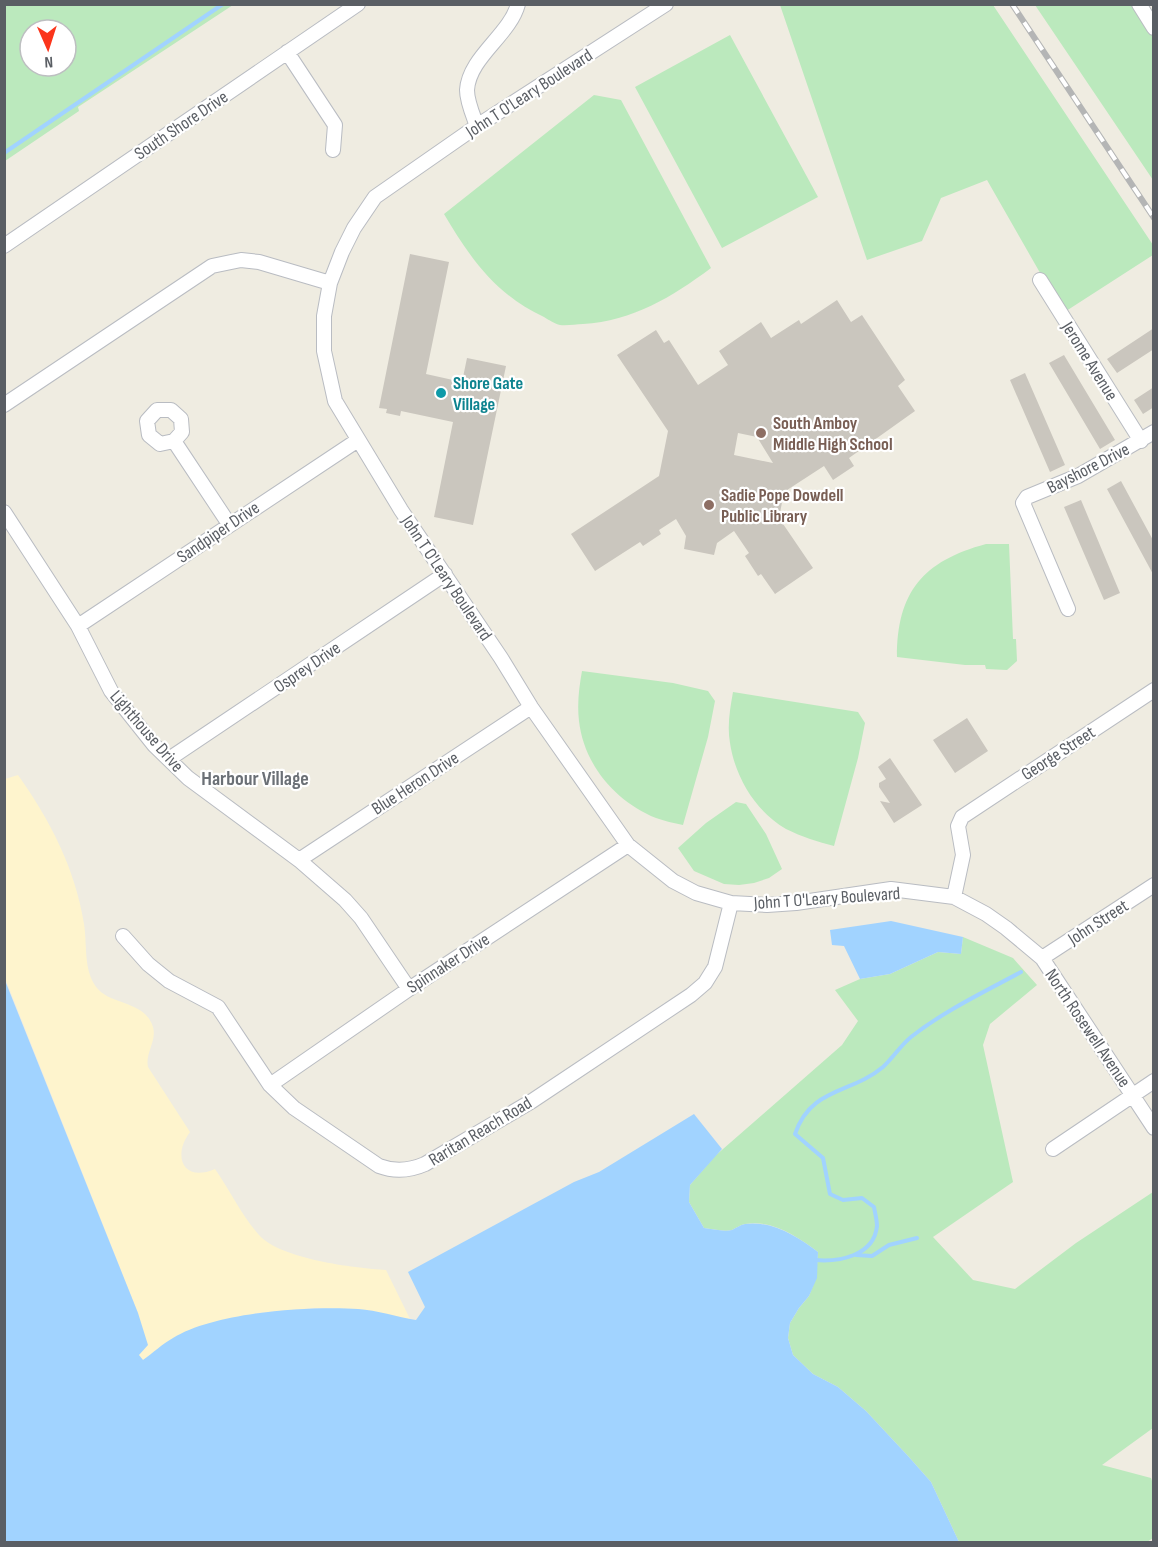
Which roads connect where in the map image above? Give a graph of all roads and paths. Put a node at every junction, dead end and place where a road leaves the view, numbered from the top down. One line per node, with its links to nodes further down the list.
1 (358, 4): 6 (street, South Shore Drive)
2 (518, 4): 7 (street)
3 (1139, 4): 5 (street)
4 (665, 5): 7 (street, John T O'Leary Boulevard)
5 (1154, 28)
6 (287, 52): 8 (street); 9 (street, South Shore Drive)
7 (477, 126): 11 (street, John T O'Leary Boulevard)
8 (333, 150)
9 (4, 246)
10 (1040, 280): 16 (street, Jerome Avenue)
11 (330, 283): 12 (street); 14 (street, John T O'Leary Boulevard)
12 (4, 405)
13 (1154, 432): 16 (street, Bayshore Drive)
14 (358, 440): 18 (street, Sandpiper Drive); 19 (street, John T O'Leary Boulevard)
15 (174, 441): 18 (street)
16 (1141, 441): 20 (street, Bayshore Drive)
17 (4, 512): 21 (street, Lighthouse Drive)
18 (229, 524): 21 (street, Sandpiper Drive)
19 (445, 574): 23 (street, John T O'Leary Boulevard); 24 (street, Osprey Drive)
20 (1068, 609)
21 (78, 626): 24 (street, Lighthouse Drive)
22 (1154, 690): 28 (street, George Street)
23 (531, 707): 25 (street, John T O'Leary Boulevard); 26 (street, Blue Heron Drive)
24 (169, 759): 26 (street, Lighthouse Drive)
25 (628, 845): 29 (street, John T O'Leary Boulevard); 32 (street, Spinnaker Drive)
26 (299, 860): 32 (street, Lighthouse Drive)
27 (1154, 885): 31 (street, John Street)
28 (954, 897): 29 (street, John T O'Leary Boulevard); 31 (street, John T O'Leary Boulevard)
29 (731, 903): 34 (street, Raritan Reach Road)
30 (123, 936): 34 (street, Raritan Reach Road)
31 (1042, 958): 35 (street, North Rosewell Avenue)
32 (409, 989): 34 (street, Spinnaker Drive)
33 (1154, 1081): 35 (street)
34 (270, 1085)
35 (1132, 1095): 36 (street, North Rosewell Avenue); 37 (street)
36 (1154, 1128)
37 (1053, 1149)

